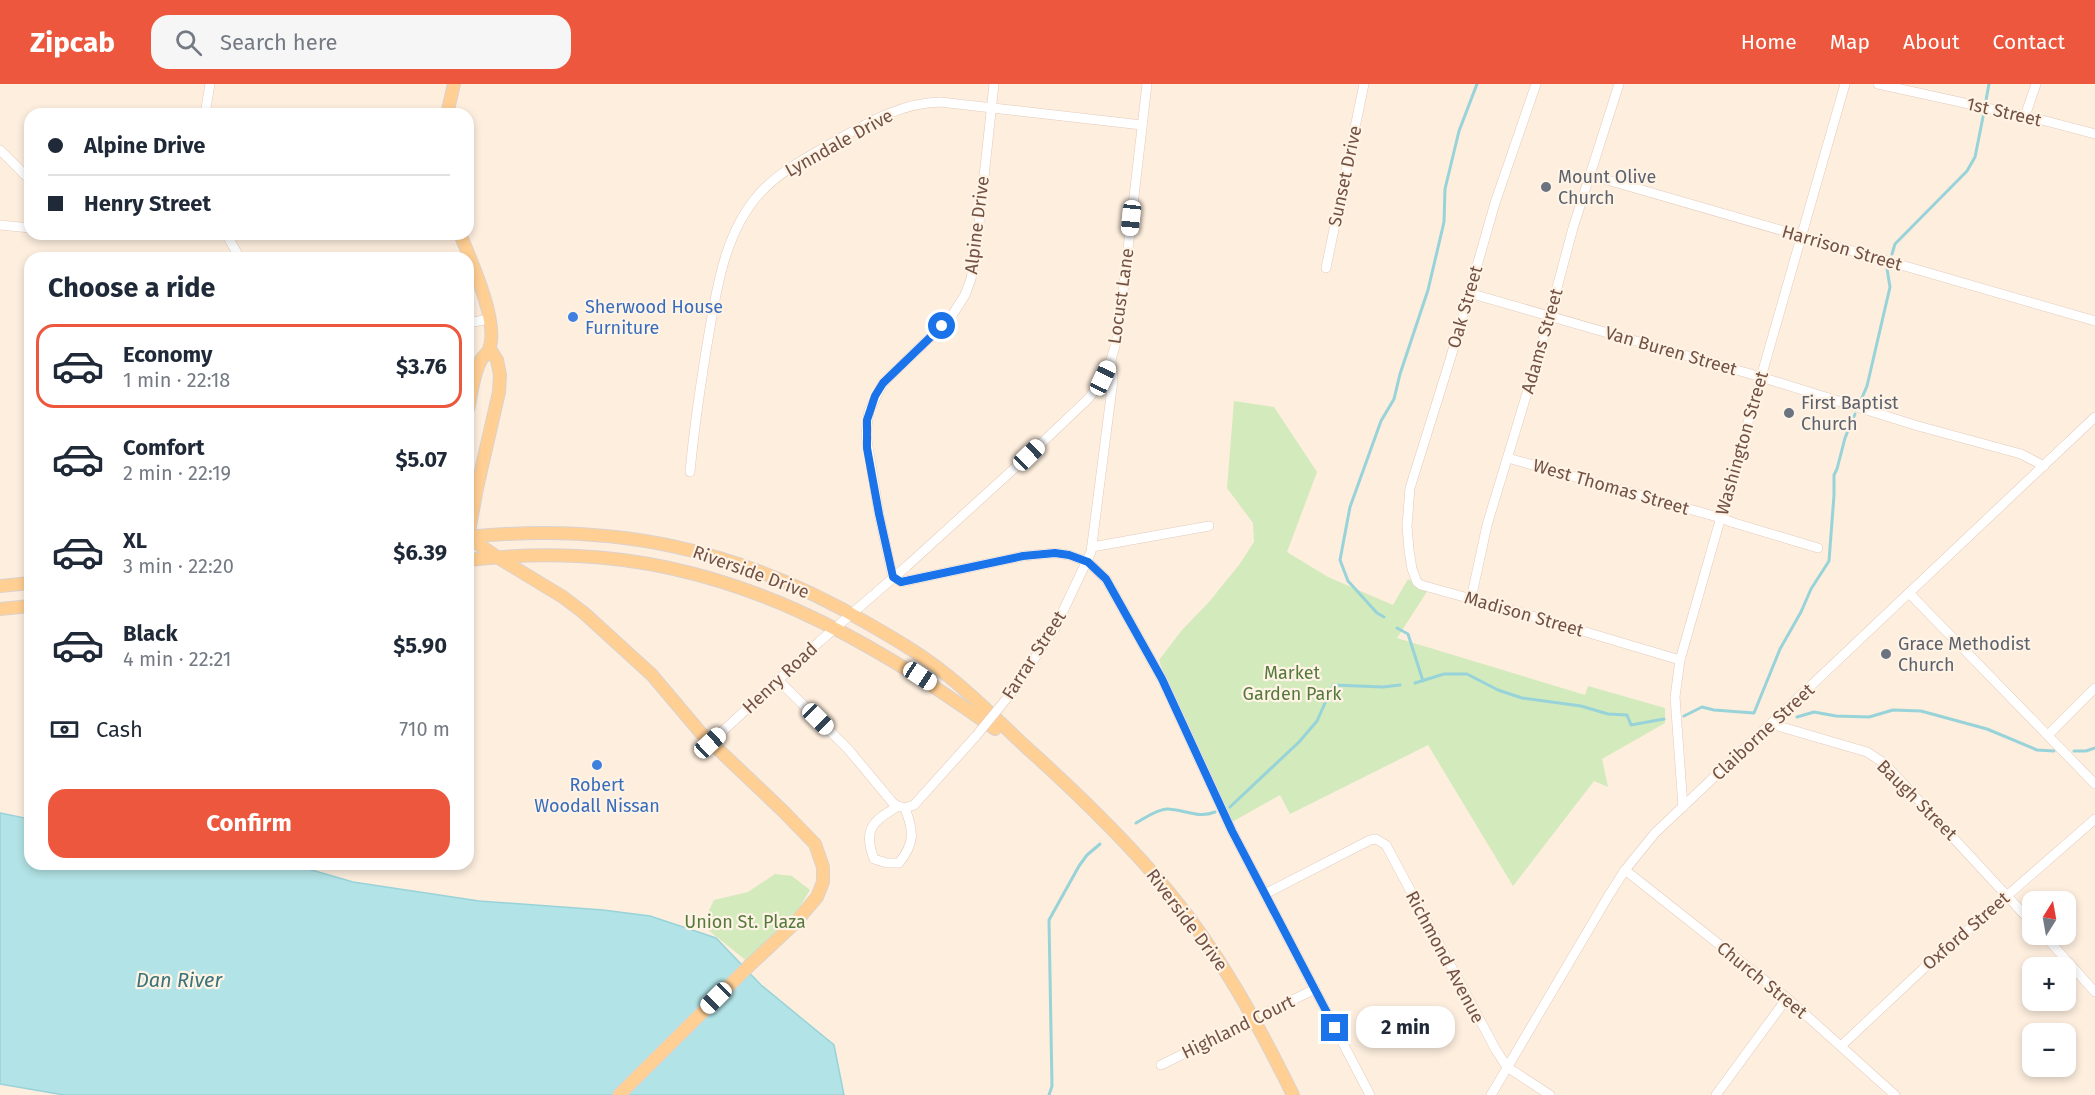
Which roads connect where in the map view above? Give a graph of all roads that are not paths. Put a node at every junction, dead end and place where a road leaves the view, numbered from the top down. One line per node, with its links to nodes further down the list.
1 (210, 84): 11 (street)
2 (454, 84): 12 (main road)
3 (994, 84): 13 (street, Alpine Drive)
4 (1147, 84): 15 (street, Locust Lane)
5 (1364, 84): 24 (street, Sunset Drive)
6 (1536, 84): 25 (street, Oak Street)
7 (1619, 84): 19 (street, Adams Street)
8 (1845, 84): 22 (street, Washington Street)
9 (1878, 84): 14 (street, 1st Street)
10 (2036, 84): 14 (street)
11 (206, 108)
12 (448, 108)
13 (991, 108): 15 (street, Lynndale Drive); 37 (street, Lynndale Drive); 49 (street, Alpine Drive)
14 (2025, 116): 16 (street, 1st Street)
15 (1142, 125): 31 (street, Locust Lane)
16 (2095, 134)
17 (0, 150): 18 (street)
18 (24, 174)
19 (1590, 175): 22 (street, Harrison Street); 26 (street, Adams Street)
20 (0, 225): 21 (street)
21 (24, 227)
22 (1803, 237): 28 (street, Harrison Street); 32 (street, Washington Street)
23 (474, 267): 27 (main road)
24 (1326, 268)
25 (1469, 293): 26 (street, Van Buren Street); 41 (street, Oak Street)
26 (1549, 316): 32 (street, Van Buren Street); 35 (street, Adams Street)
27 (489, 319): 29 (street); 30 (main road)
28 (2095, 321)
29 (474, 322)
30 (489, 349): 33 (main road); 38 (main road)
31 (1111, 360): 44 (street, Farrar Street); 49 (street, Locust Lane)
32 (1761, 377): 36 (street, Van Buren Street); 39 (street, Washington Street)
33 (474, 383)
34 (2093, 423): 36 (street, Claiborne Street)
35 (1508, 458): 39 (street, West Thomas Street); 53 (street, Adams Street)
36 (2044, 466): 52 (street, Claiborne Street)
37 (690, 472)
38 (474, 475)
39 (1721, 518): 45 (street, West Thomas Street); 58 (street, Washington Street)
40 (1209, 526): 44 (street)
41 (1407, 533): 53 (street, Madison Street)
42 (474, 537): 56 (main road, Riverside Drive)
43 (474, 541): 46 (main road)
44 (1092, 547): 48 (street, Farrar Street)
45 (1818, 548)
46 (497, 557): 47 (main road, Riverside Drive); 57 (main road, Riverside Drive); 63 (main road)
47 (474, 559)
48 (1088, 562): 49 (street); 66 (street, Farrar Street, bridge); 70 (street)
49 (893, 577): 56 (street, Locust Lane)
50 (24, 584): 51 (main road)
51 (0, 586)
52 (1909, 593): 61 (street, Claiborne Street); 62 (street)
53 (1471, 599): 58 (street, Madison Street)
54 (24, 607): 55 (main road)
55 (0, 609)
56 (851, 614): 57 (street, Henry Road); 64 (main road, Riverside Drive)
57 (835, 627): 59 (street, Henry Road); 64 (main road, Riverside Drive)
58 (1680, 660): 67 (street, Washington Street)
59 (778, 680): 63 (street, Henry Road); 66 (street)
60 (2095, 688): 62 (street)
61 (1771, 724): 67 (street, Claiborne Street); 71 (street, Baugh Street)
62 (2048, 735): 65 (street)
63 (710, 743): 81 (main road)
64 (1049, 768): 77 (main road, Riverside Drive)
65 (2095, 784)
66 (902, 807): 66 (street, Farrar Street)
67 (1683, 807): 69 (street, Claiborne Street)
68 (2095, 819): 71 (street, Oxford Street)
69 (1625, 870): 76 (street, Church Street); 80 (street, Claiborne Street)
70 (1265, 894): 74 (street); 80 (street, Richmond Avenue)
71 (2007, 895): 72 (street, Baugh Street); 78 (street, Oxford Street)
72 (2022, 912)
73 (2053, 945): 75 (street)
74 (1315, 989): 77 (street, Highland Court); 83 (street)
75 (2095, 992)
76 (1787, 998): 78 (street, Church Street); 86 (street)
77 (1254, 1020): 79 (street, Highland Court); 82 (main road, Riverside Drive)
78 (1841, 1046): 87 (street, Church Street)
79 (1161, 1065)
80 (1507, 1067): 84 (street, Claiborne Street); 85 (street, Richmond Avenue)
81 (619, 1095)
82 (1293, 1095)
83 (1370, 1095)
84 (1491, 1095)
85 (1550, 1095)
86 (1716, 1095)
87 (1895, 1095)

